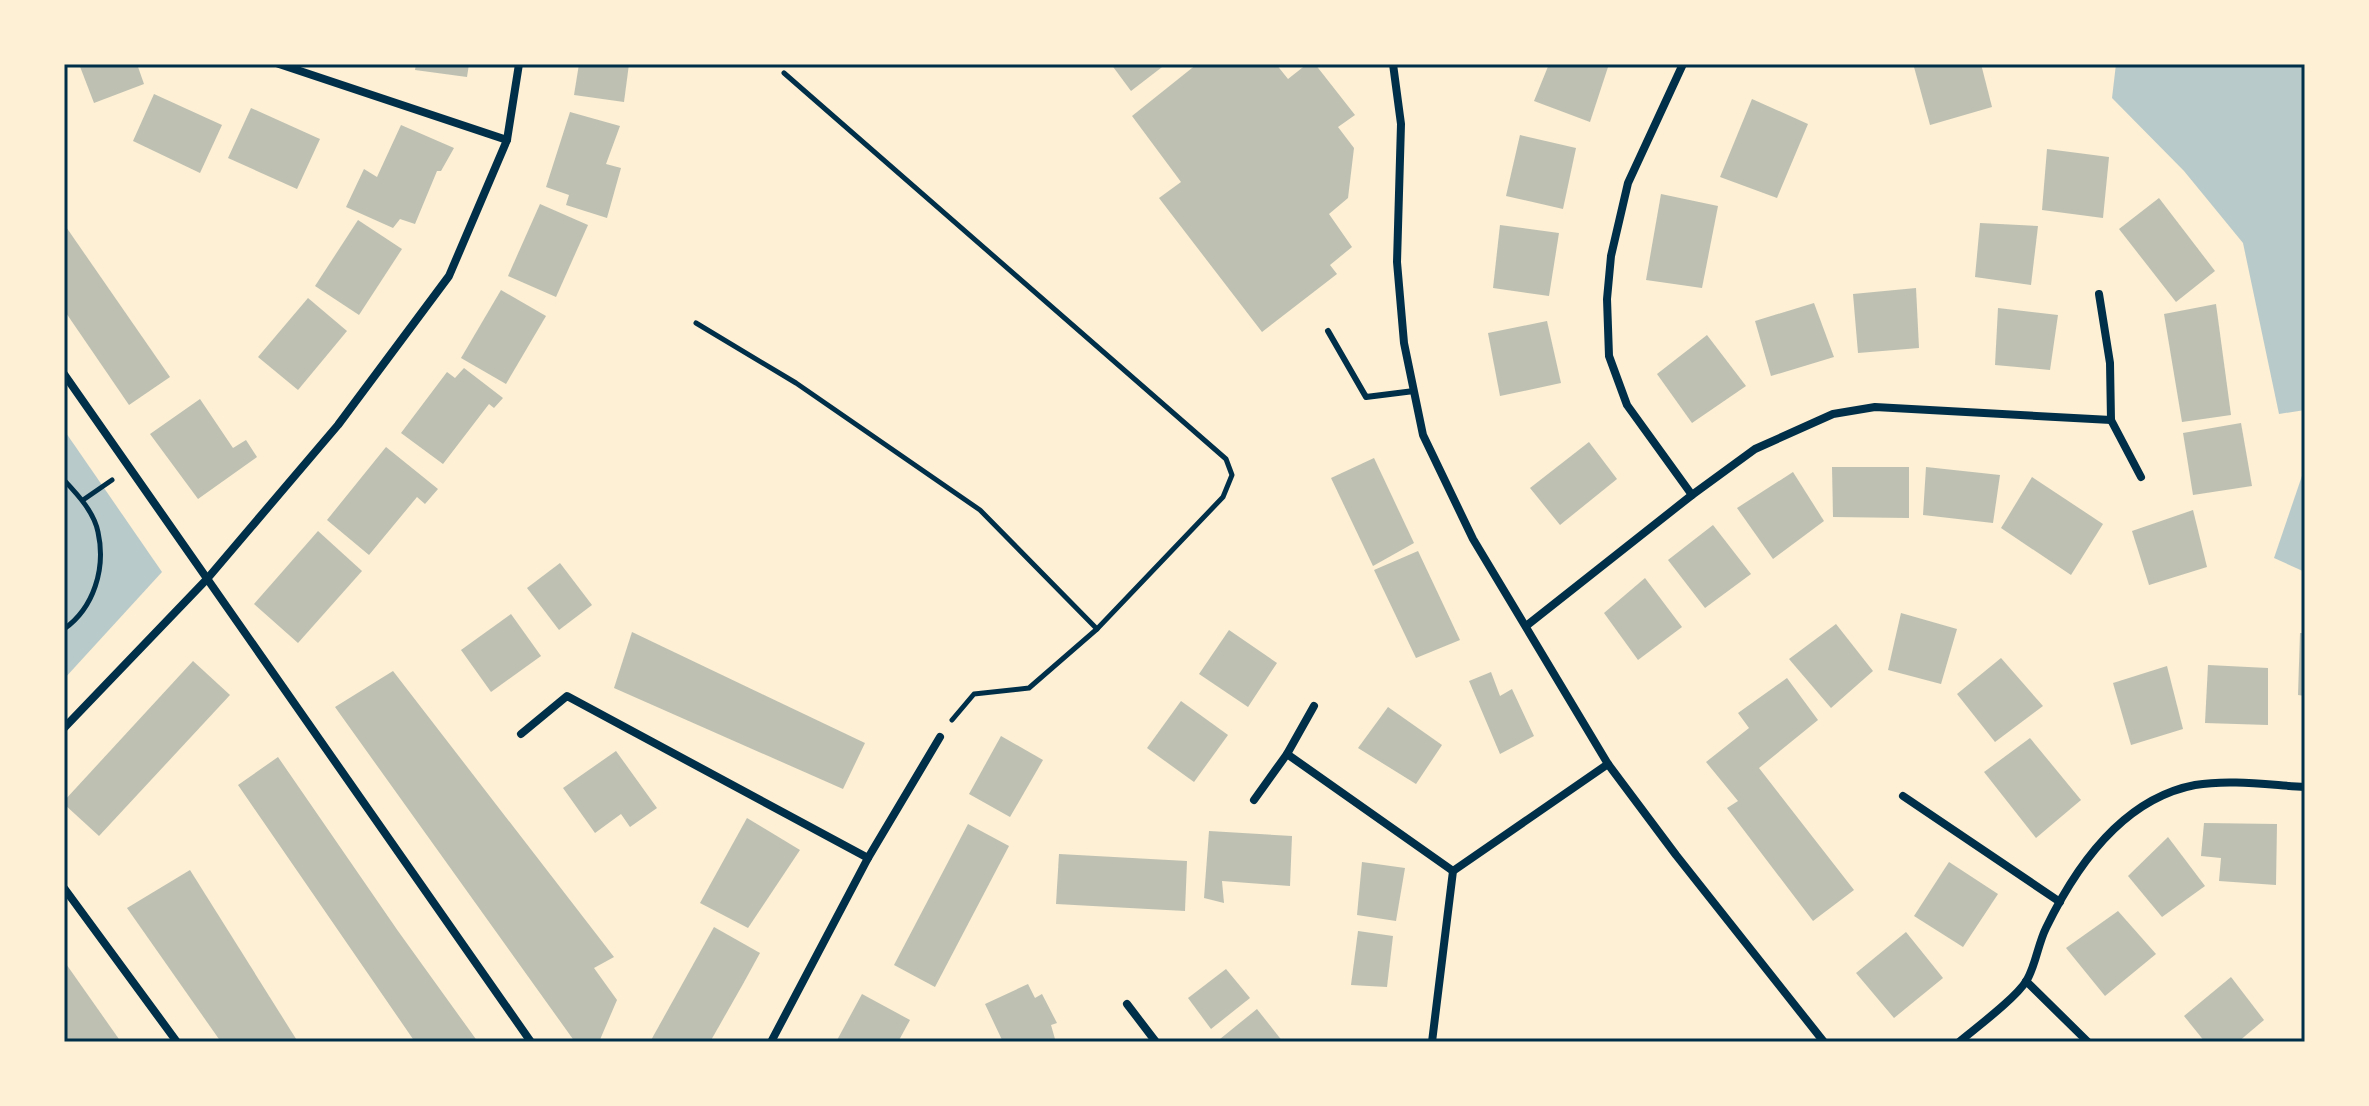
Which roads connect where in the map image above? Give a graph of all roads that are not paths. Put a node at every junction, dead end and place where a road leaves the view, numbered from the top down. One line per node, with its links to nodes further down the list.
1 (279, 64): 5 (street)
2 (519, 64): 5 (street)
3 (1393, 64): 9 (street)
4 (1683, 64): 12 (street)
5 (507, 140): 13 (street)
6 (2099, 294): 10 (street)
7 (1328, 331): 9 (lane)
8 (64, 374): 13 (street)
9 (1414, 391): 14 (street)
10 (2111, 420): 11 (street); 12 (street)
11 (2141, 477)
12 (1692, 495): 14 (street)
13 (207, 579): 16 (street); 31 (street)
14 (1526, 626): 20 (street)
15 (1314, 706): 19 (street)
16 (64, 728)
17 (521, 734): 24 (street)
18 (940, 737): 24 (street)
19 (1287, 754): 23 (street); 25 (street)
20 (1608, 764): 25 (street); 35 (street)
21 (2305, 787): 27 (street)
22 (1903, 796): 27 (street)
23 (1254, 800)
24 (868, 858): 32 (street)
25 (1453, 871): 34 (street)
26 (64, 888): 30 (street)
27 (2060, 902): 28 (street)
28 (2026, 981): 36 (street); 37 (street)
29 (1127, 1004): 33 (street)
30 (177, 1042)
31 (531, 1042)
32 (771, 1042)
33 (1156, 1042)
34 (1432, 1042)
35 (1824, 1042)
36 (1959, 1042)
37 (2088, 1042)

